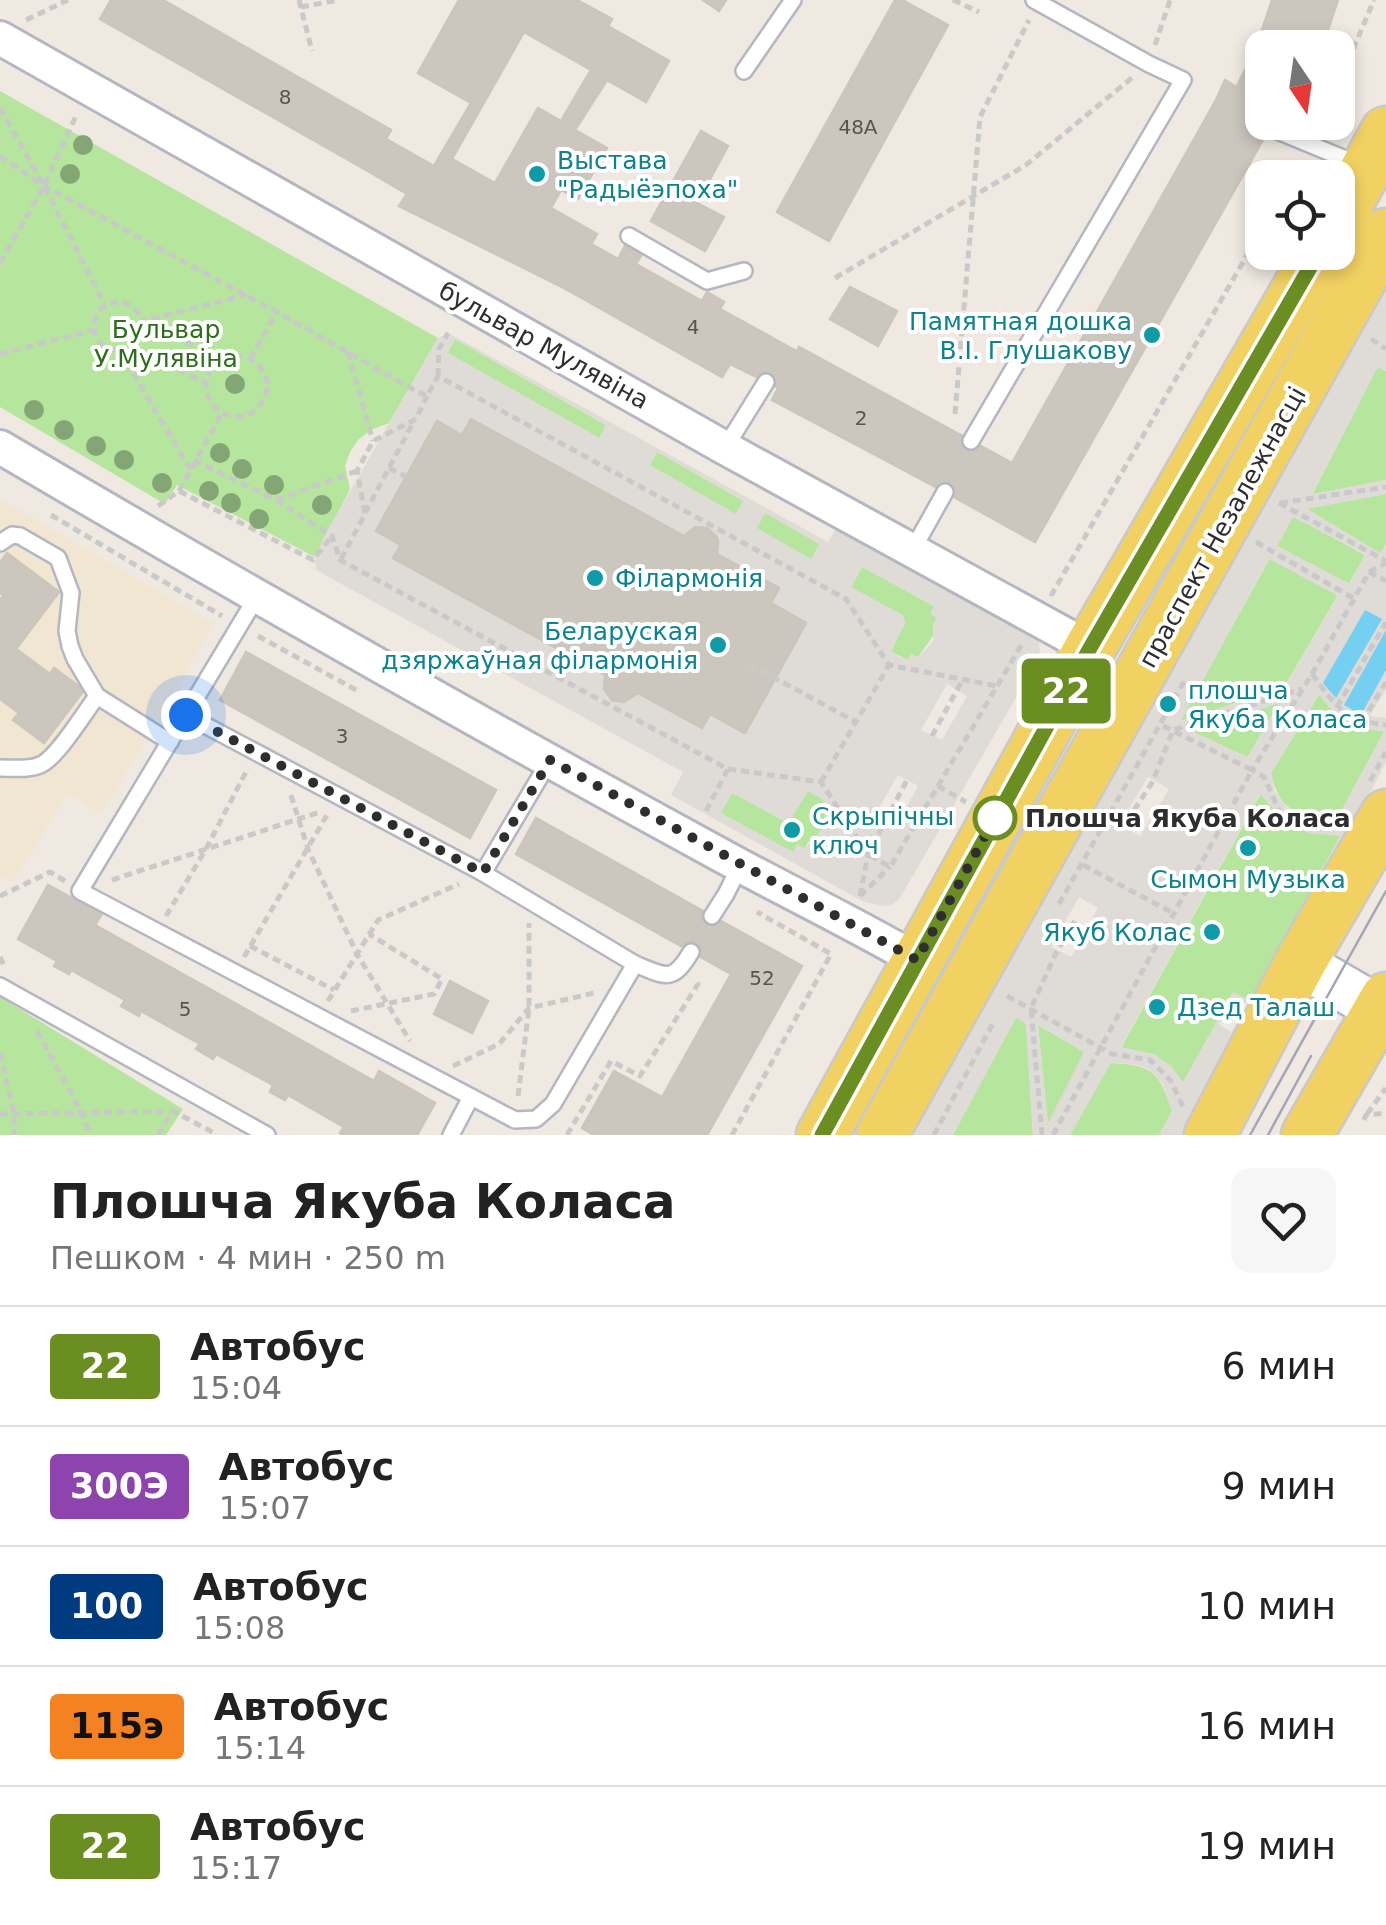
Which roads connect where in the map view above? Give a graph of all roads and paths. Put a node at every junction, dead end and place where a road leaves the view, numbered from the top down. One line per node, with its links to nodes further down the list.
1 (68, 0): 10 (path)
2 (338, 0): 8 (path)
3 (793, 0): 14 (lane)
4 (954, 0): 9 (path)
5 (1170, 0): 13 (path)
6 (1374, 0): 11 (path)
7 (1036, 1): 13 (lane); 22 (path)
8 (300, 3): 12 (path)
9 (978, 12)
10 (13, 29): 54 (street, бульвар Мулявіна)
11 (1355, 45)
12 (312, 51)
13 (1148, 64): 22 (path); 52 (lane)
14 (744, 72)
15 (0, 108): 20 (path)
16 (62, 108): 20 (path)
17 (1328, 140): 18 (lane)
18 (1377, 150): 21 (main road)
19 (0, 156): 20 (path)
20 (44, 186): 26 (path); 30 (path); 31 (path)
21 (1355, 190)
22 (974, 194): 29 (path); 49 (path)
23 (1386, 234): 171 (main road, праспект Незалежнасці)
24 (629, 236): 28 (lane)
25 (1245, 258): 74 (path)
26 (0, 263)
27 (1309, 270): 79 (main road, праспект Незалежнасці)
28 (744, 271)
29 (836, 278)
30 (246, 295): 32 (path); 33 (path)
31 (106, 305): 33 (path); 34 (path)
32 (277, 312): 40 (path); 42 (path)
33 (143, 321): 37 (path); 43 (path)
34 (94, 330): 39 (path); 41 (path)
35 (448, 333): 44 (path)
36 (1368, 338): 38 (path)
37 (132, 346): 39 (path); 46 (path)
38 (1386, 349)
39 (120, 350): 57 (path)
40 (348, 352): 47 (path); 51 (path)
41 (0, 354)
42 (250, 358): 43 (path); 48 (path)
43 (221, 359): 46 (path)
44 (438, 376): 47 (path); 81 (path)
45 (766, 382): 54 (lane)
46 (206, 383): 48 (path)
47 (427, 396): 50 (path)
48 (222, 412): 55 (path)
49 (954, 414)
50 (416, 419): 51 (path); 56 (path)
51 (373, 440): 58 (path)
52 (971, 441)
53 (0, 447): 75 (street)
54 (726, 448): 69 (street, бульвар Мулявіна)
55 (194, 460): 57 (path); 63 (path)
56 (389, 468): 59 (path); 65 (path)
57 (190, 469): 61 (path)
58 (357, 471): 63 (path); 65 (path)
59 (406, 476)
60 (1386, 487): 71 (path)
61 (179, 491): 64 (path); 66 (path)
62 (945, 492): 69 (lane)
63 (276, 500): 66 (path)
64 (156, 507)
65 (365, 514): 70 (path)
66 (332, 536): 70 (path)
67 (1256, 542): 76 (path)
68 (0, 543): 87 (lane)
69 (912, 550): 79 (street, бульвар Мулявіна)
70 (340, 560): 100 (path)
71 (1386, 562): 72 (path)
72 (1370, 572): 73 (path); 76 (path)
73 (1386, 581)
74 (1052, 594)
75 (256, 598): 89 (lane); 97 (street)
76 (1354, 598): 82 (path)
77 (1386, 622): 88 (path)
78 (1025, 640): 85 (path)
79 (1090, 648): 132 (main road, праспект Незалежнасці)
80 (750, 664): 90 (path)
81 (889, 666): 83 (path); 90 (path)
82 (1312, 674): 86 (path); 88 (path)
83 (963, 679): 85 (path); 94 (path)
84 (1386, 682): 91 (path)
85 (997, 686): 114 (path)
86 (1302, 689): 93 (path); 101 (path)
87 (97, 696): 95 (lane); 99 (lane)
88 (1337, 708): 91 (path)
89 (186, 715): 95 (lane); 96 (lane)
90 (856, 722): 103 (path)
91 (1362, 722): 92 (path)
92 (1386, 725)
93 (1173, 730): 101 (path); 107 (path); 112 (path)
94 (932, 736)
95 (170, 742): 116 (lane)
96 (256, 752): 98 (lane); 110 (path)
97 (550, 760): 113 (street); 115 (lane)
98 (280, 764): 105 (path); 115 (lane)
99 (0, 768)
100 (728, 769): 103 (path); 106 (path)
101 (1252, 770): 108 (path); 122 (path)
102 (907, 780): 111 (path)
103 (821, 782): 111 (path)
104 (1386, 816): 133 (main road)
105 (300, 819): 109 (path); 109 (path); 110 (path)
106 (721, 819)
107 (1127, 821)
108 (1336, 828)
109 (308, 848): 127 (path); 129 (path)
110 (206, 850): 116 (path); 125 (path)
111 (868, 854): 114 (path); 119 (path)
112 (1082, 864): 121 (path); 122 (path)
113 (740, 866): 123 (lane); 132 (street)
114 (890, 866): 119 (path)
115 (483, 873): 120 (lane); 126 (path)
116 (80, 890): 118 (path); 125 (lane)
117 (851, 890): 119 (path)
118 (0, 896)
119 (860, 898)
120 (529, 900): 134 (lane); 144 (path)
121 (1054, 913)
122 (1173, 913): 148 (path)
123 (712, 916)
124 (1075, 921): 145 (path)
125 (157, 931): 136 (lane)
126 (369, 934): 129 (path); 142 (path)
127 (250, 946): 136 (path); 139 (path)
128 (691, 952): 135 (lane)
129 (357, 954): 139 (path); 142 (path)
130 (831, 954): 169 (path)
131 (0, 956): 140 (path)
132 (917, 960): 170 (main road, праспект Незалежнасці)
133 (1300, 963): 143 (main road); 160 (main road)
134 (634, 964): 135 (lane); 138 (lane)
135 (681, 969): 168 (path)
136 (234, 972): 147 (lane)
137 (0, 986): 140 (lane)
138 (621, 987): 144 (path); 159 (lane)
139 (334, 990): 147 (path)
140 (18, 996): 154 (path); 166 (lane)
141 (1007, 996): 145 (path)
142 (388, 1004): 147 (path); 150 (path)
143 (1384, 1007): 175 (main road)
144 (529, 1008): 150 (path); 159 (path)
145 (1031, 1008): 148 (path); 173 (path)
146 (998, 1013): 172 (path)
147 (318, 1017): 150 (lane)
148 (1100, 1047): 160 (path); 174 (path)
149 (0, 1054): 157 (path)
150 (432, 1076): 152 (lane)
151 (1385, 1090): 158 (path)
152 (471, 1097): 159 (lane); 167 (lane)
153 (173, 1111): 154 (path); 164 (path); 165 (path)
154 (82, 1113): 157 (path); 163 (path)
155 (1386, 1113): 158 (path)
156 (0, 1114): 157 (path)
157 (14, 1114): 162 (path)
158 (1366, 1116): 161 (path)
159 (514, 1120)
160 (1196, 1120)
161 (1360, 1125)
162 (14, 1135)
163 (90, 1135)
164 (158, 1135)
165 (217, 1135)
166 (266, 1135)
167 (451, 1135)
168 (567, 1135)
169 (732, 1135)
170 (822, 1135)
171 (882, 1135)
172 (934, 1135)
173 (1042, 1135)
174 (1053, 1135)
175 (1306, 1135)

